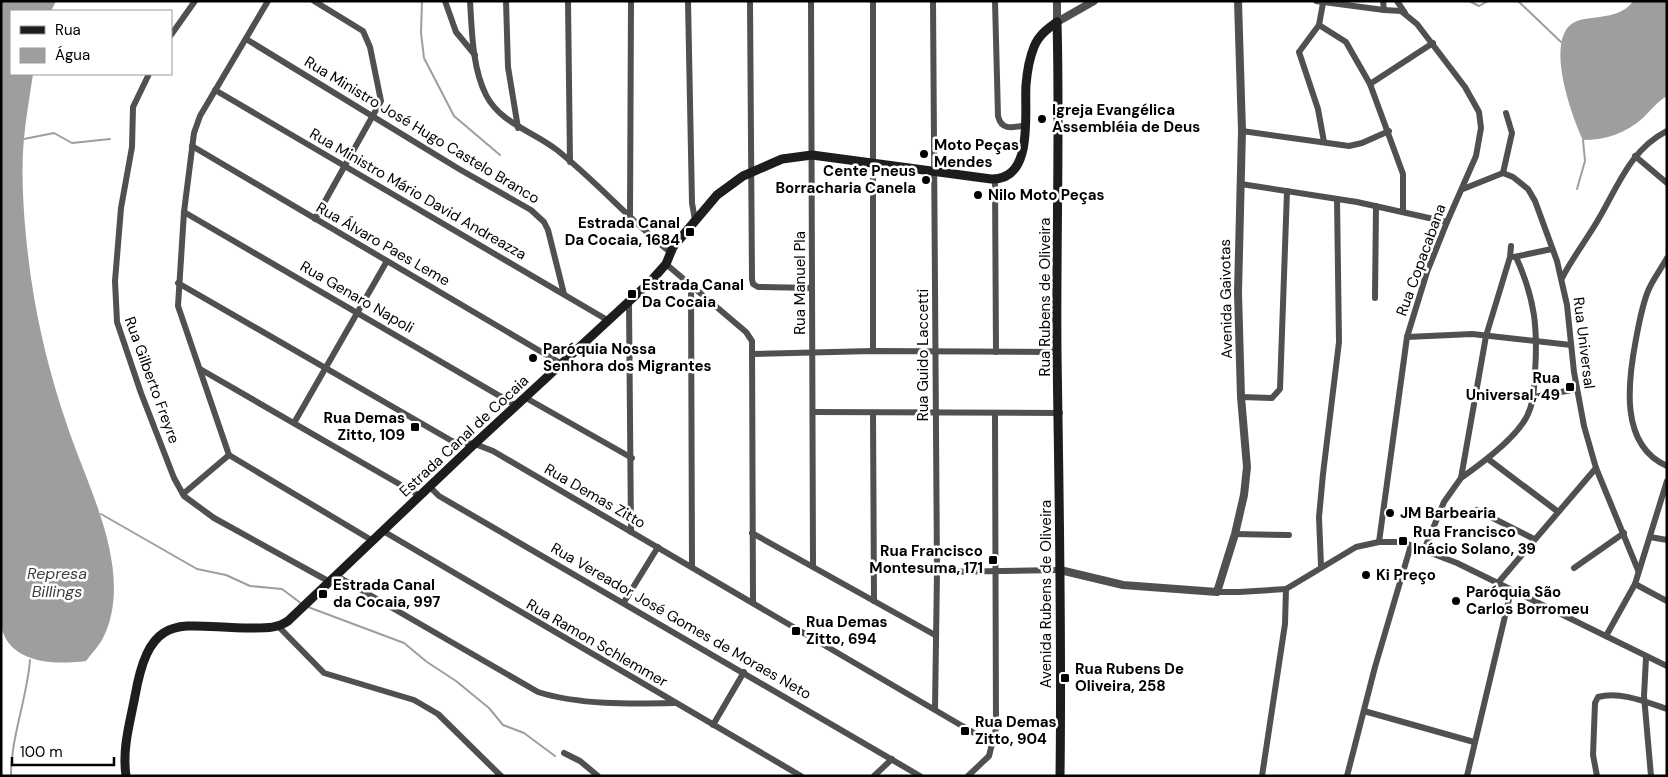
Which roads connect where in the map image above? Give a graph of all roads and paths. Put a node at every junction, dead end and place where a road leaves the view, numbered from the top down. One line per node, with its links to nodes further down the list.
1 (195, 1): 25 (street)
2 (268, 1): 26 (street)
3 (314, 1): 33 (street)
4 (445, 1): 28 (street)
5 (470, 1): 28 (street)
6 (506, 1): 35 (street)
7 (568, 1): 43 (street)
8 (631, 1): 58 (street)
9 (688, 1): 60 (street)
10 (750, 1): 46 (street)
11 (811, 1): 41 (street, Rua Manuel Pla)
12 (873, 1): 44 (street)
13 (933, 1): 47 (street, Rua Guido Laccetti)
14 (994, 1): 34 (street)
15 (1057, 1): 23 (street, Rua Rubens de Oliveira)
16 (1094, 1): 23 (street)
17 (1238, 1): 36 (street, Avenida Gaivotas)
18 (1384, 1): 21 (street)
19 (1397, 1): 22 (street, Rua Copacabana)
20 (1320, 2): 21 (street); 24 (street)
21 (1384, 10): 22 (street)
22 (1406, 14): 27 (street, Rua Copacabana)
23 (1057, 22): 34 (main road); 84 (main road, Rua Rubens de Oliveira)
24 (1319, 25): 30 (street); 39 (street)
25 (172, 34)
26 (246, 39): 31 (street); 33 (street, Rua Ministro José Hugo Castelo Branco)
27 (1433, 43): 30 (street); 52 (street, Rua Copacabana)
28 (475, 55): 35 (street)
29 (149, 75): 111 (street, Rua Gilberto Freyre)
30 (1370, 84): 37 (street)
31 (215, 90): 40 (street); 45 (street, Rua Ministro Mário David Andreazza)
32 (1506, 113): 48 (street)
33 (374, 116): 45 (street); 73 (street, Rua Ministro José Hugo Castelo Branco)
34 (1027, 124): 49 (main road)
35 (518, 128): 43 (street)
36 (1242, 131): 39 (street); 51 (street, Avenida Gaivotas)
37 (1388, 131): 39 (street); 57 (street)
38 (1667, 131): 42 (street)
39 (1324, 142)
40 (192, 146): 56 (street); 59 (street, Rua Álvaro Paes Leme)
41 (812, 155): 44 (main road, Estrada Canal de Cocaia); 46 (main road, Estrada Canal de Cocaia); 72 (street, Rua Manuel Pla)
42 (1634, 156): 50 (street); 69 (street)
43 (570, 162): 58 (street)
44 (873, 163): 47 (main road, Estrada Canal de Cocaia); 82 (street)
45 (345, 166): 59 (street); 73 (street, Rua Ministro Mário David Andreazza)
46 (752, 172): 60 (main road, Estrada Canal de Cocaia); 72 (street)
47 (934, 172): 49 (main road, Estrada Canal de Cocaia); 86 (street, Rua Guido Laccetti)
48 (1503, 173): 52 (street); 63 (street, Rua Universal)
49 (995, 179): 83 (street)
50 (1667, 183)
51 (1241, 184): 53 (street); 92 (street, Avenida Gaivotas)
52 (1463, 189): 61 (street, Rua Copacabana)
53 (1287, 191): 54 (street); 92 (street)
54 (1337, 199): 55 (street); 130 (street)
55 (1376, 206): 57 (street); 74 (street)
56 (184, 212): 70 (street); 76 (street, Rua Genaro Napoli)
57 (1403, 212): 61 (street)
58 (630, 217): 64 (street)
59 (315, 219): 67 (street, Rua Álvaro Paes Leme)
60 (695, 220): 64 (main road, Estrada Canal de Cocaia)
61 (1446, 222): 79 (street, Rua Copacabana)
62 (1511, 246): 65 (street)
63 (1552, 249): 65 (street); 69 (street, Rua Universal)
64 (670, 252): 68 (main road, Estrada Canal de Cocaia)
65 (1513, 257): 78 (street); 80 (street)
66 (1667, 258): 106 (street)
67 (387, 261): 76 (street); 88 (street, Rua Álvaro Paes Leme)
68 (666, 264): 71 (street); 75 (main road, Estrada Canal de Cocaia)
69 (1562, 278): 81 (street, Rua Universal)
70 (178, 283): 89 (street, Rua Demas Zitto); 90 (street)
71 (691, 286): 87 (street); 131 (street)
72 (812, 288): 85 (street, Rua Manuel Pla)
73 (564, 294): 77 (street, Rua Ministro Mário David Andreazza)
74 (1375, 298)
75 (629, 303): 77 (main road, Estrada Canal de Cocaia); 104 (street)
76 (357, 311): 89 (street); 95 (street, Rua Genaro Napoli)
77 (608, 322): 88 (main road, Estrada Canal de Cocaia)
78 (1486, 336): 79 (street); 80 (street); 108 (street)
79 (1407, 337): 125 (street, Rua Copacabana)
80 (1537, 341): 81 (street); 93 (street)
81 (1571, 345): 91 (street, Rua Universal)
82 (873, 351): 85 (street); 86 (street)
83 (996, 352): 84 (street); 86 (street)
84 (1057, 352): 98 (main road, Rua Rubens de Oliveira)
85 (812, 353): 87 (street); 96 (street, Rua Manuel Pla)
86 (935, 353): 99 (street, Rua Guido Laccetti)
87 (753, 354): 117 (street)
88 (562, 364): 94 (main road, Estrada Canal de Cocaia)
89 (325, 367): 101 (street); 102 (street, Rua Demas Zitto)
90 (200, 368): 101 (street); 103 (street)
91 (1576, 390): 93 (street); 107 (street, Rua Universal)
92 (1241, 397): 118 (street, Avenida Gaivotas)
93 (1534, 397): 105 (street)
94 (526, 398): 95 (main road, Estrada Canal de Cocaia); 104 (street)
95 (517, 406): 102 (main road, Estrada Canal de Cocaia)
96 (813, 412): 97 (street); 129 (street, Rua Manuel Pla)
97 (873, 413): 99 (street); 143 (street)
98 (1060, 413): 100 (street); 133 (main road, Avenida Rubens de Oliveira)
99 (935, 414): 100 (street); 135 (street, Rua Guido Laccetti)
100 (995, 414): 136 (street)
101 (294, 423): 112 (street)
102 (475, 444): 110 (main road, Estrada Canal de Cocaia); 116 (street, Rua Demas Zitto)
103 (229, 455): 111 (street); 124 (street)
104 (632, 458): 116 (street)
105 (1488, 459): 108 (street); 114 (street)
106 (1667, 466)
107 (1596, 468): 114 (street); 119 (street, Rua Universal)
108 (1461, 478): 128 (street)
109 (1667, 481): 121 (street)
110 (430, 487): 112 (main road, Estrada Canal de Cocaia); 145 (street, Rua Vereador José Gomes de Moraes Neto)
111 (182, 494): 137 (street)
112 (420, 496): 115 (main road, Estrada Canal de Cocaia)
113 (1478, 510): 122 (street)
114 (1557, 512): 122 (street)
115 (383, 531): 124 (main road, Estrada Canal de Cocaia); 154 (street, Rua Ramon Schlemmer)
116 (631, 532): 127 (street, Rua Demas Zitto)
117 (752, 532): 129 (street); 146 (street)
118 (1235, 534): 120 (street); 142 (street, Avenida Gaivotas)
119 (1624, 534): 132 (street); 134 (street, Rua Universal)
120 (1289, 535)
121 (1650, 537): 123 (street); 134 (street)
122 (1534, 539): 138 (street)
123 (1667, 540)
124 (373, 541): 137 (main road, Estrada Canal de Cocaia)
125 (1379, 542): 126 (street); 130 (street)
126 (1411, 545): 128 (street); 157 (street)
127 (658, 547): 131 (street, Rua Demas Zitto); 145 (street)
128 (1424, 550): 138 (street)
129 (813, 565): 143 (street)
130 (1321, 566): 140 (street)
131 (692, 567): 146 (street, Rua Demas Zitto)
132 (1574, 568)
133 (1060, 570): 136 (street); 142 (street); 170 (main road, Avenida Rubens de Oliveira)
134 (1638, 570): 139 (street)
135 (937, 572): 136 (street); 148 (street, Rua Guido Laccetti)
136 (997, 572): 160 (street)
137 (334, 579): 147 (main road, Estrada Canal de Cocaia); 154 (street)
138 (1497, 584): 141 (street)
139 (1635, 584): 144 (street); 149 (street)
140 (1286, 588): 142 (street); 171 (street)
141 (1511, 591): 149 (street); 159 (street)
142 (1217, 592)
143 (874, 601): 148 (street)
144 (1667, 601)
145 (624, 602): 152 (street, Rua Vereador José Gomes de Moraes Neto)
146 (753, 602): 155 (street, Rua Demas Zitto)
147 (278, 626): 163 (main road, Estrada Canal de Cocaia); 164 (street)
148 (936, 635): 155 (street, Rua Guido Laccetti)
149 (1606, 636): 150 (street)
150 (1646, 658): 151 (street); 153 (street)
151 (1667, 666)
152 (744, 672): 158 (street); 162 (street, Rua Vereador José Gomes de Moraes Neto)
153 (1645, 701): 156 (street); 174 (street); 175 (street)
154 (674, 703): 158 (street, Rua Ramon Schlemmer)
155 (935, 709): 160 (street, Rua Demas Zitto)
156 (1667, 709)
157 (1364, 711): 159 (street); 172 (street)
158 (713, 725): 166 (street, Rua Ramon Schlemmer)
159 (1474, 742): 173 (street)
160 (994, 744): 169 (street)
161 (564, 753): 165 (street)
162 (892, 759): 167 (street); 168 (street, Rua Vereador José Gomes de Moraes Neto)
163 (126, 776)
164 (501, 776)
165 (598, 776)
166 (800, 776)
167 (874, 776)
168 (920, 776)
169 (968, 776)
170 (1060, 776)
171 (1262, 776)
172 (1347, 776)
173 (1467, 776)
174 (1597, 776)
175 (1651, 776)

